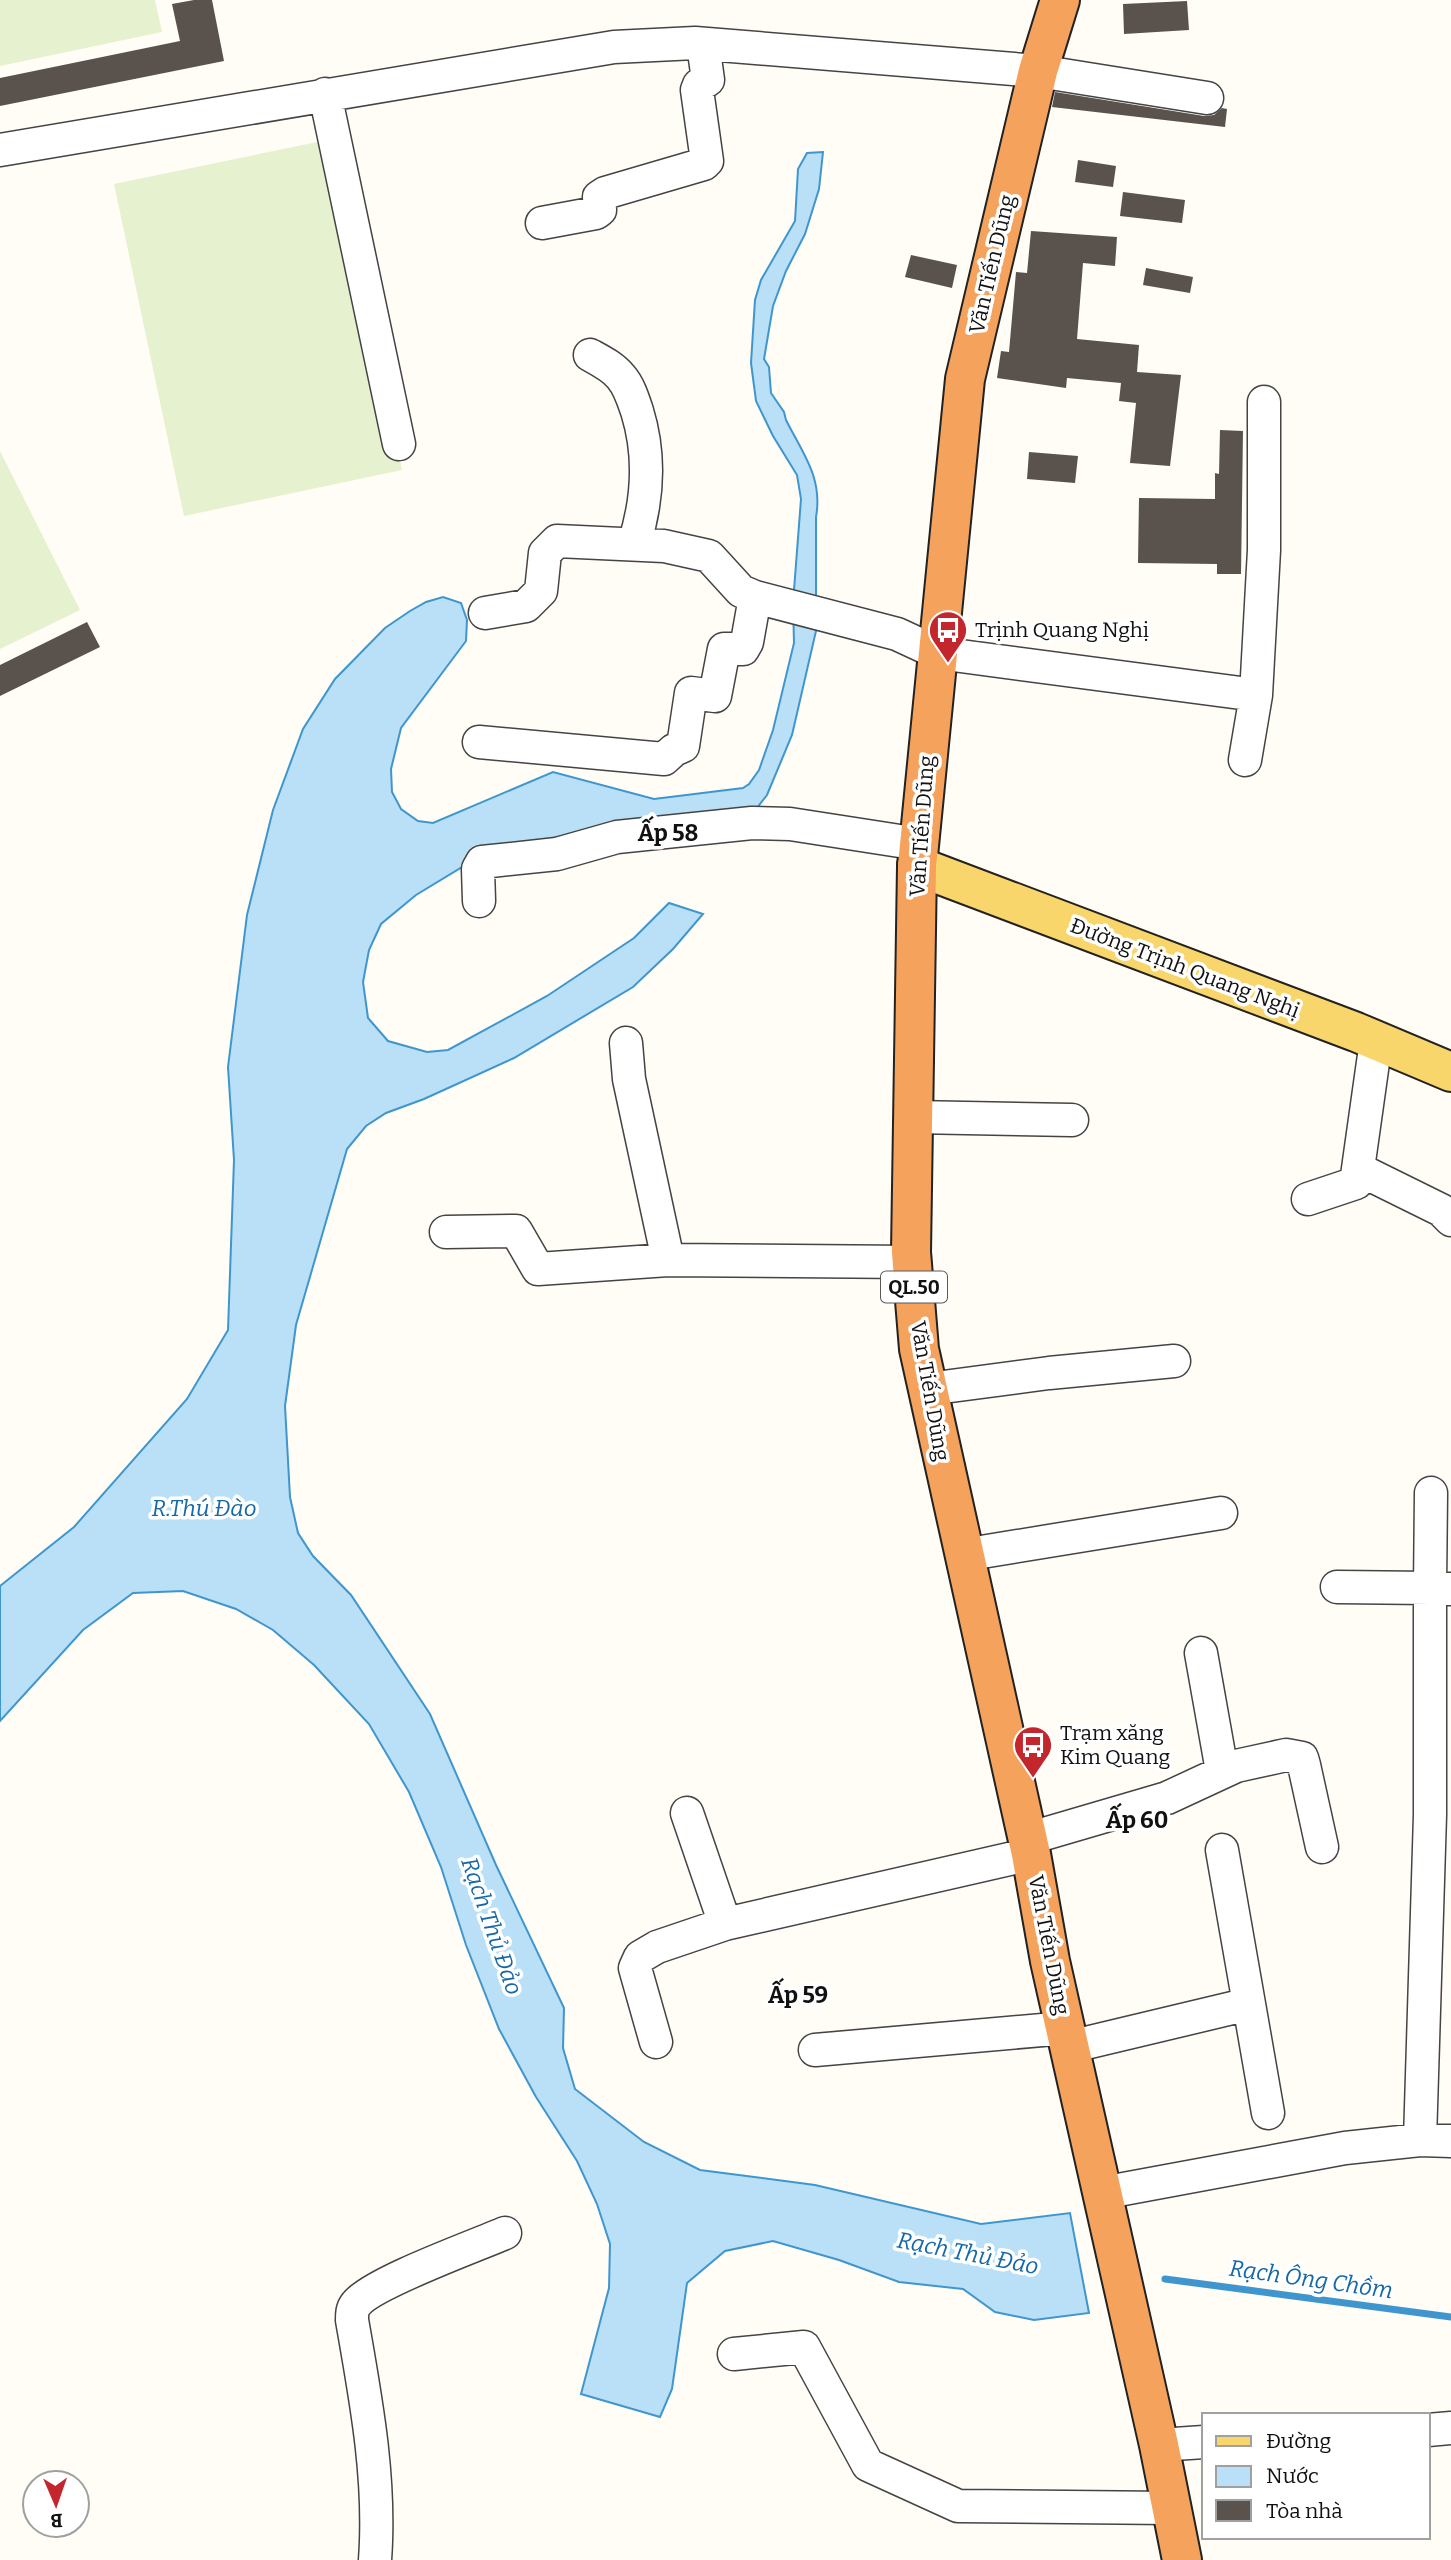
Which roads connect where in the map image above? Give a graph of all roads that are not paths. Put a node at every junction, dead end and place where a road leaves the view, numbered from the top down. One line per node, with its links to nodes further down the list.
1 (1060, 0): 3 (highway, Văn Tiến Dũng / QL.50)
2 (703, 44): 3 (street); 4 (street); 7 (street)
3 (1038, 71): 5 (street); 14 (highway, Văn Tiến Dũng / QL.50)
4 (326, 94): 6 (street); 10 (street)
5 (1207, 98)
6 (0, 150)
7 (542, 223)
8 (590, 355): 11 (street)
9 (1264, 402): 15 (street)
10 (399, 444)
11 (634, 544): 12 (street); 13 (street)
12 (755, 597): 14 (street); 16 (street)
13 (485, 613)
14 (938, 653): 15 (street); 18 (highway, Văn Tiến Dũng / QL.50)
15 (1256, 695): 17 (street)
16 (479, 742)
17 (1245, 760)
18 (918, 855): 19 (street); 20 (main road, Đường Trịnh Quang Nghị); 23 (highway, Văn Tiến Dũng / QL.50)
19 (478, 901)
20 (1376, 1041): 22 (main road, Đường Trịnh Quang Nghị); 25 (street)
21 (626, 1043): 29 (street)
22 (1451, 1072)
23 (913, 1118): 24 (street); 30 (highway, Văn Tiến Dũng / QL.50)
24 (1072, 1120)
25 (1358, 1169): 26 (street); 27 (street)
26 (1308, 1199)
27 (1451, 1220)
28 (446, 1232): 29 (street)
29 (668, 1260): 30 (street)
30 (912, 1262): 32 (highway, Văn Tiến Dũng / QL.50)
31 (1174, 1361): 32 (street)
32 (928, 1389): 35 (highway, Văn Tiến Dũng / QL.50)
33 (1431, 1493): 37 (street)
34 (1222, 1513): 35 (street)
35 (963, 1555): 42 (highway, Văn Tiến Dũng / QL.50)
36 (1337, 1587): 37 (street)
37 (1441, 1589): 40 (street)
38 (1201, 1653): 39 (street)
39 (1222, 1772): 42 (street); 43 (street)
40 (1440, 1786): 46 (street)
41 (687, 1813): 45 (street)
42 (1029, 1846): 45 (street); 48 (highway, Văn Tiến Dũng / QL.50)
43 (1322, 1847)
44 (1222, 1850): 47 (street)
45 (724, 1924): 49 (street)
46 (1438, 1954): 52 (street)
47 (1250, 2004): 48 (street); 51 (street)
48 (1067, 2037): 50 (street); 54 (highway, Văn Tiến Dũng / QL.50)
49 (656, 2042)
50 (816, 2050)
51 (1268, 2113)
52 (1420, 2140): 53 (street); 54 (street)
53 (1451, 2141)
54 (1102, 2193): 60 (highway, Văn Tiến Dũng / QL.50)
55 (505, 2234): 62 (street)
56 (734, 2354): 61 (street)
57 (1451, 2428): 58 (street)
58 (1430, 2430)
59 (1202, 2442): 60 (street)
60 (1159, 2445): 61 (highway, Văn Tiến Dũng / QL.50)
61 (1171, 2508): 63 (highway, Văn Tiến Dũng / QL.50)
62 (376, 2560)
63 (1182, 2560)

